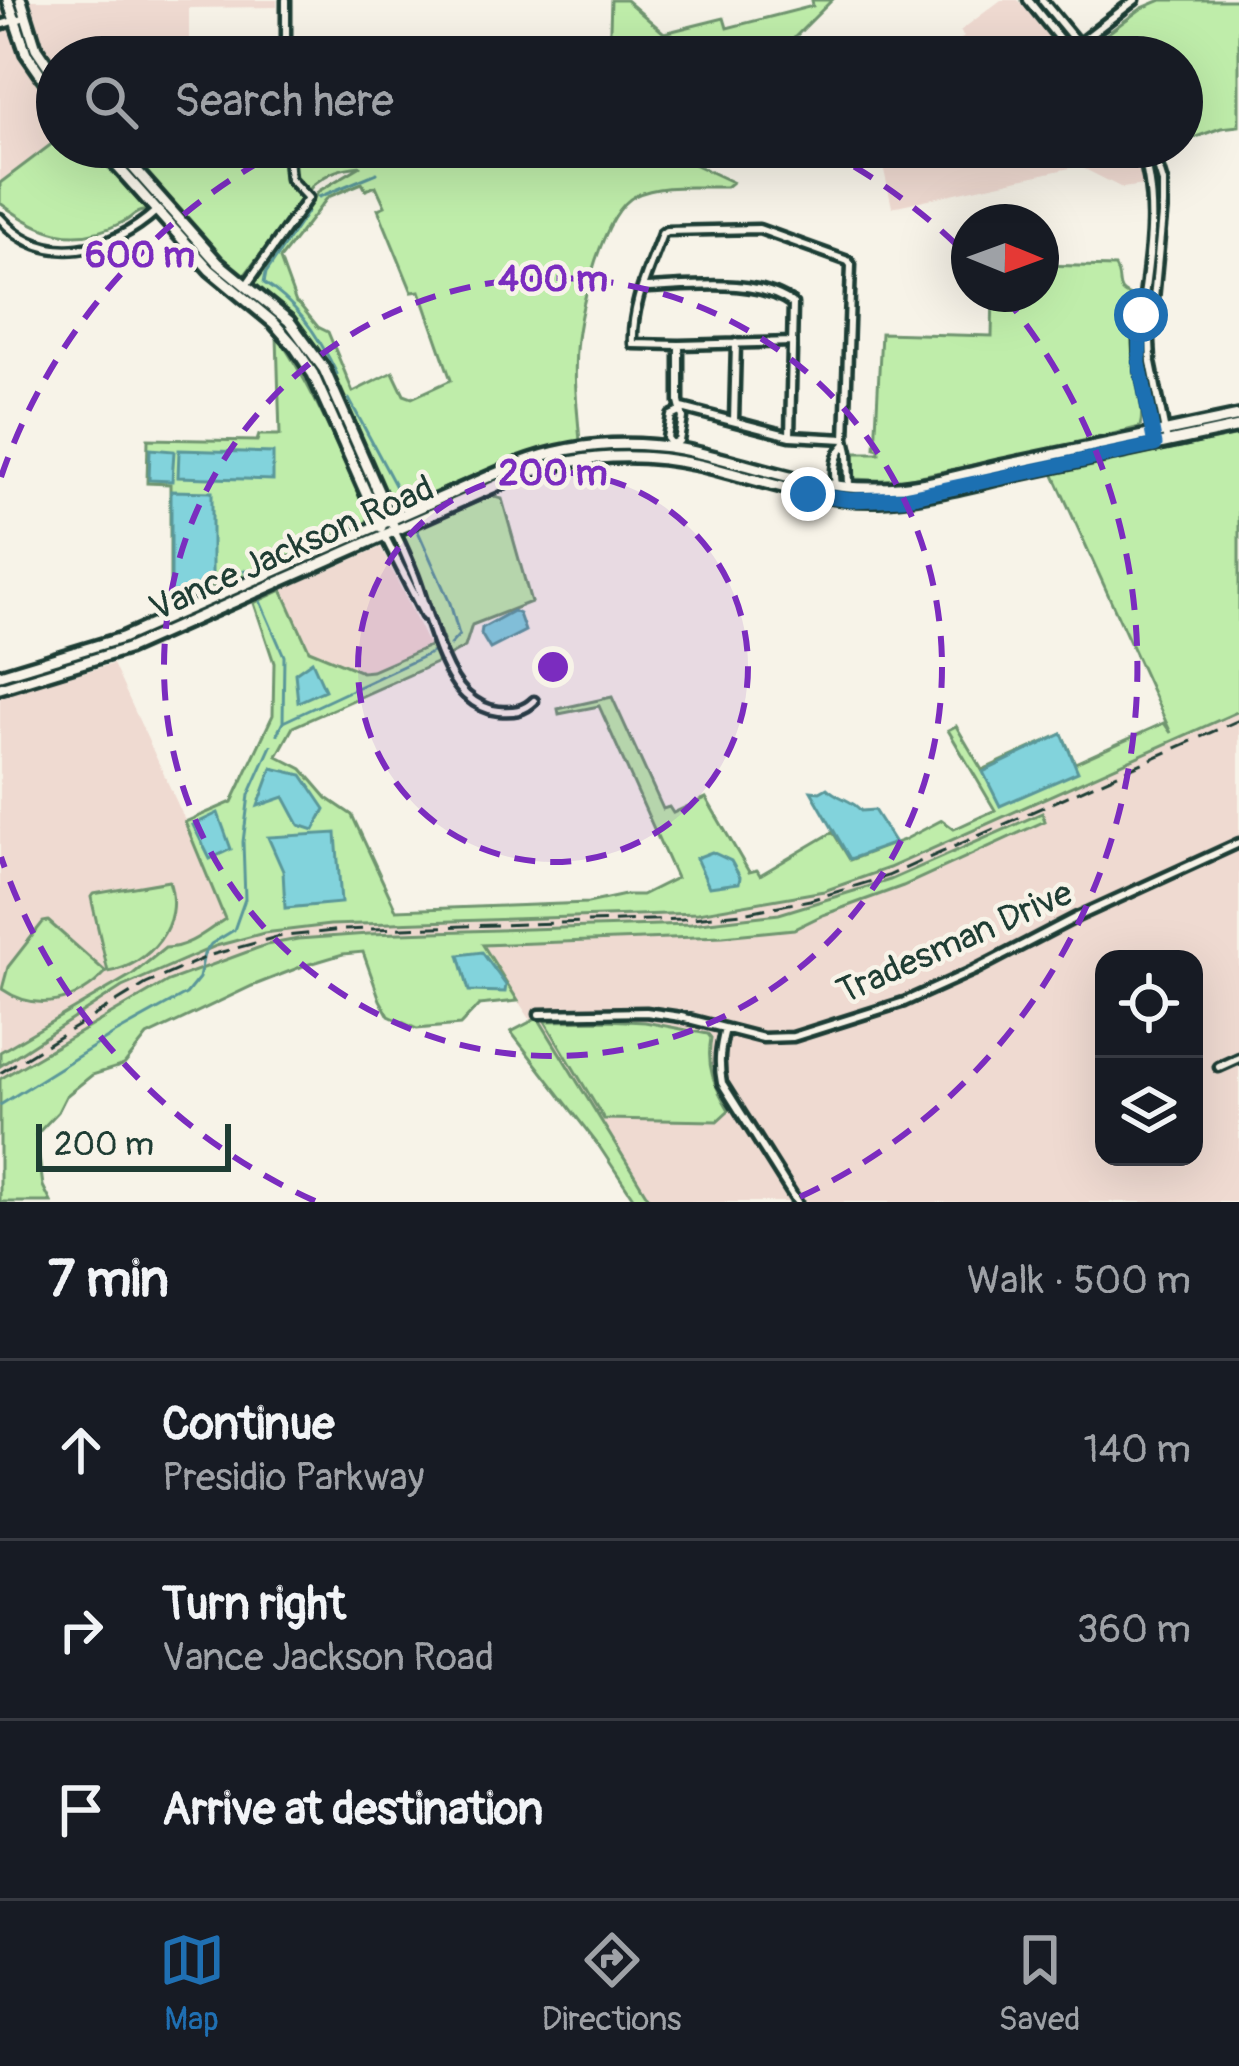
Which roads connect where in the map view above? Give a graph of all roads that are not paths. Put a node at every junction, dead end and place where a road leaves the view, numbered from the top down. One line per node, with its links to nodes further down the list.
1 (8, 0): 7 (main road)
2 (20, 0): 7 (main road)
3 (286, 0): 9 (street)
4 (1028, 0): 10 (street)
5 (1042, 0): 11 (street)
6 (1135, 0): 12 (street)
7 (20, 19): 8 (street); 13 (main road); 14 (main road)
8 (0, 25)
9 (286, 36)
10 (1057, 36)
11 (1071, 36)
12 (1088, 36)
13 (36, 49)
14 (36, 70)
15 (121, 168): 20 (main road)
16 (131, 168): 20 (main road)
17 (289, 168): 24 (street)
18 (1148, 168): 23 (street)
19 (1159, 168): 25 (street)
20 (160, 207): 21 (street); 24 (main road)
21 (0, 218)
22 (643, 288): 26 (street); 27 (street); 37 (street)
23 (1144, 290): 25 (street); 36 (street)
24 (242, 291): 43 (main road)
25 (1155, 291): 36 (street)
26 (792, 342): 28 (street); 35 (street)
27 (679, 344): 28 (street); 29 (street)
28 (736, 344): 31 (street)
29 (681, 410): 31 (street); 32 (street); 33 (street)
30 (1239, 416): 36 (main road, Vance Jackson Road)
31 (734, 421): 35 (street)
32 (670, 423): 33 (street); 38 (street)
33 (682, 424): 38 (street)
34 (1239, 427): 36 (main road, Vance Jackson Road)
35 (790, 436): 37 (street)
36 (1160, 438): 42 (main road, Vance Jackson Road); 43 (main road, Vance Jackson Road)
37 (845, 442): 39 (street); 40 (street)
38 (672, 446): 41 (main road, Vance Jackson Road); 43 (main road, Vance Jackson Road)
39 (836, 462): 40 (street); 41 (street)
40 (848, 462): 42 (street)
41 (836, 487): 42 (main road, Vance Jackson Road)
42 (849, 488)
43 (387, 528): 44 (main road, Vance Jackson Road); 45 (main road, Vance Jackson Road); 46 (street)
44 (0, 675)
45 (0, 688)
46 (534, 701)
47 (1239, 843): 49 (street, Tradesman Drive)
48 (539, 1014): 49 (street, Tradesman Drive)
49 (724, 1029): 52 (street)
50 (1239, 1058): 51 (street)
51 (1219, 1066)
52 (797, 1202)

